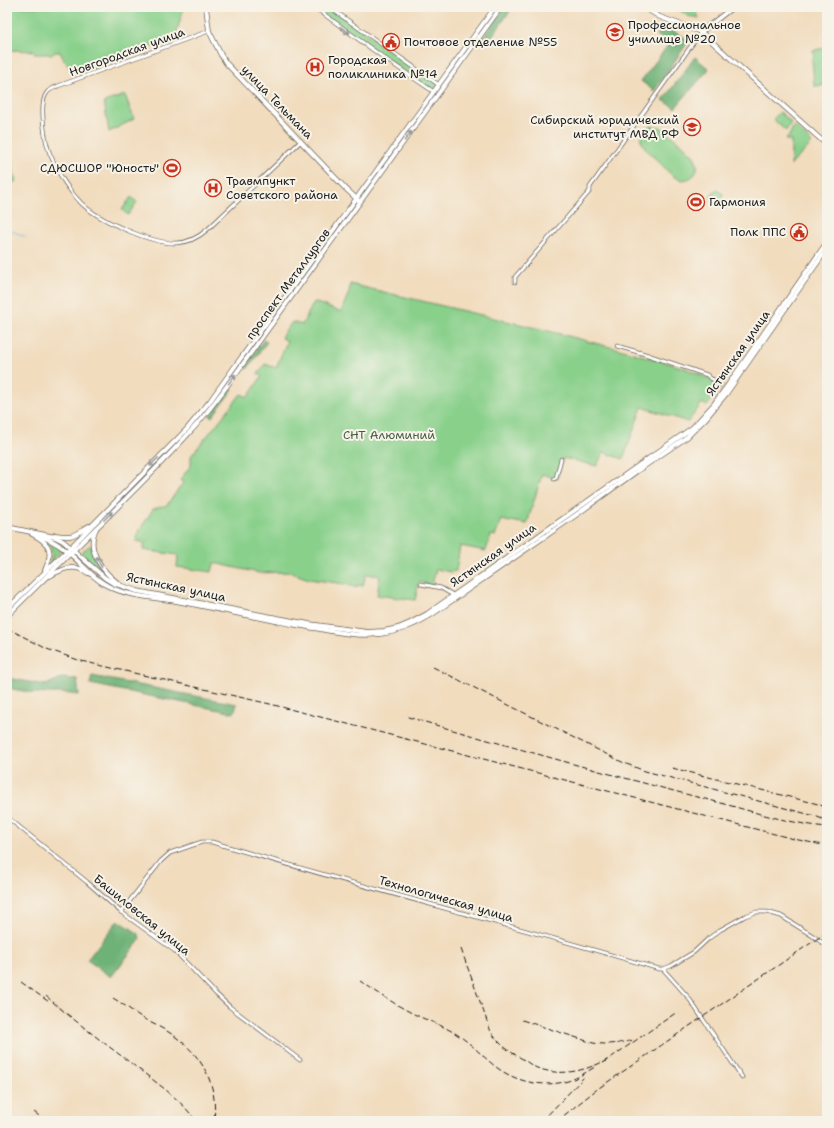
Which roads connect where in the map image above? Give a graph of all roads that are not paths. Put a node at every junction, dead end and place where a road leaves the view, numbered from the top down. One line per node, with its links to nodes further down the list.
1 (206, 7): 8 (main road, улица Тельмана)
2 (314, 7): 11 (street, one-way to 11)
3 (329, 7): 10 (street)
4 (495, 7): 10 (main road, проспект Металлургов)
5 (501, 7): 10 (main road, проспект Металлургов)
6 (643, 7): 9 (main road)
7 (734, 7): 9 (main road)
8 (209, 31): 12 (main road, улица Тельмана); 12 (street, Новгородская улица)
9 (701, 32): 13 (main road); 19 (street)
10 (441, 87): 11 (main road, проспект Металлургов)
11 (436, 93): 14 (main road, проспект Металлургов)
12 (300, 141): 14 (main road, улица Тельмана)
13 (827, 145)
14 (358, 200): 24 (main road, проспект Металлургов)
15 (827, 242): 34 (main road, Ястынская улица)
16 (827, 249): 18 (main road, Ястынская улица)
17 (827, 255): 18 (main road)
18 (814, 268): 30 (main road, Ястынская улица)
19 (515, 282)
20 (617, 346): 21 (street)
21 (714, 380)
22 (561, 459): 23 (street)
23 (554, 480)
24 (96, 524): 26 (main road); 27 (main road, проспект Металлургов); 33 (main road, one-way to 24)
25 (7, 527): 26 (main road)
26 (28, 532): 27 (main road, Ястынская улица); 28 (main road, Ястынская улица); 29 (main road)
27 (72, 548): 28 (main road, проспект Металлургов); 33 (main road, Ястынская улица)
28 (68, 552): 29 (main road); 30 (main road, Ястынская улица); 31 (main road)
29 (42, 574): 35 (main road)
30 (95, 577): 31 (main road)
31 (43, 580): 36 (main road)
32 (421, 584): 34 (street)
33 (126, 588): 34 (main road, Ястынская улица)
34 (454, 595)
35 (7, 609)
36 (7, 615)
37 (7, 817): 38 (street, Башиловская улица)
38 (121, 912): 40 (street, Технологическая улица); 41 (street, Башиловская улица)
39 (827, 946): 40 (street)
40 (663, 969): 42 (street)
41 (300, 1060)
42 (742, 1077)

